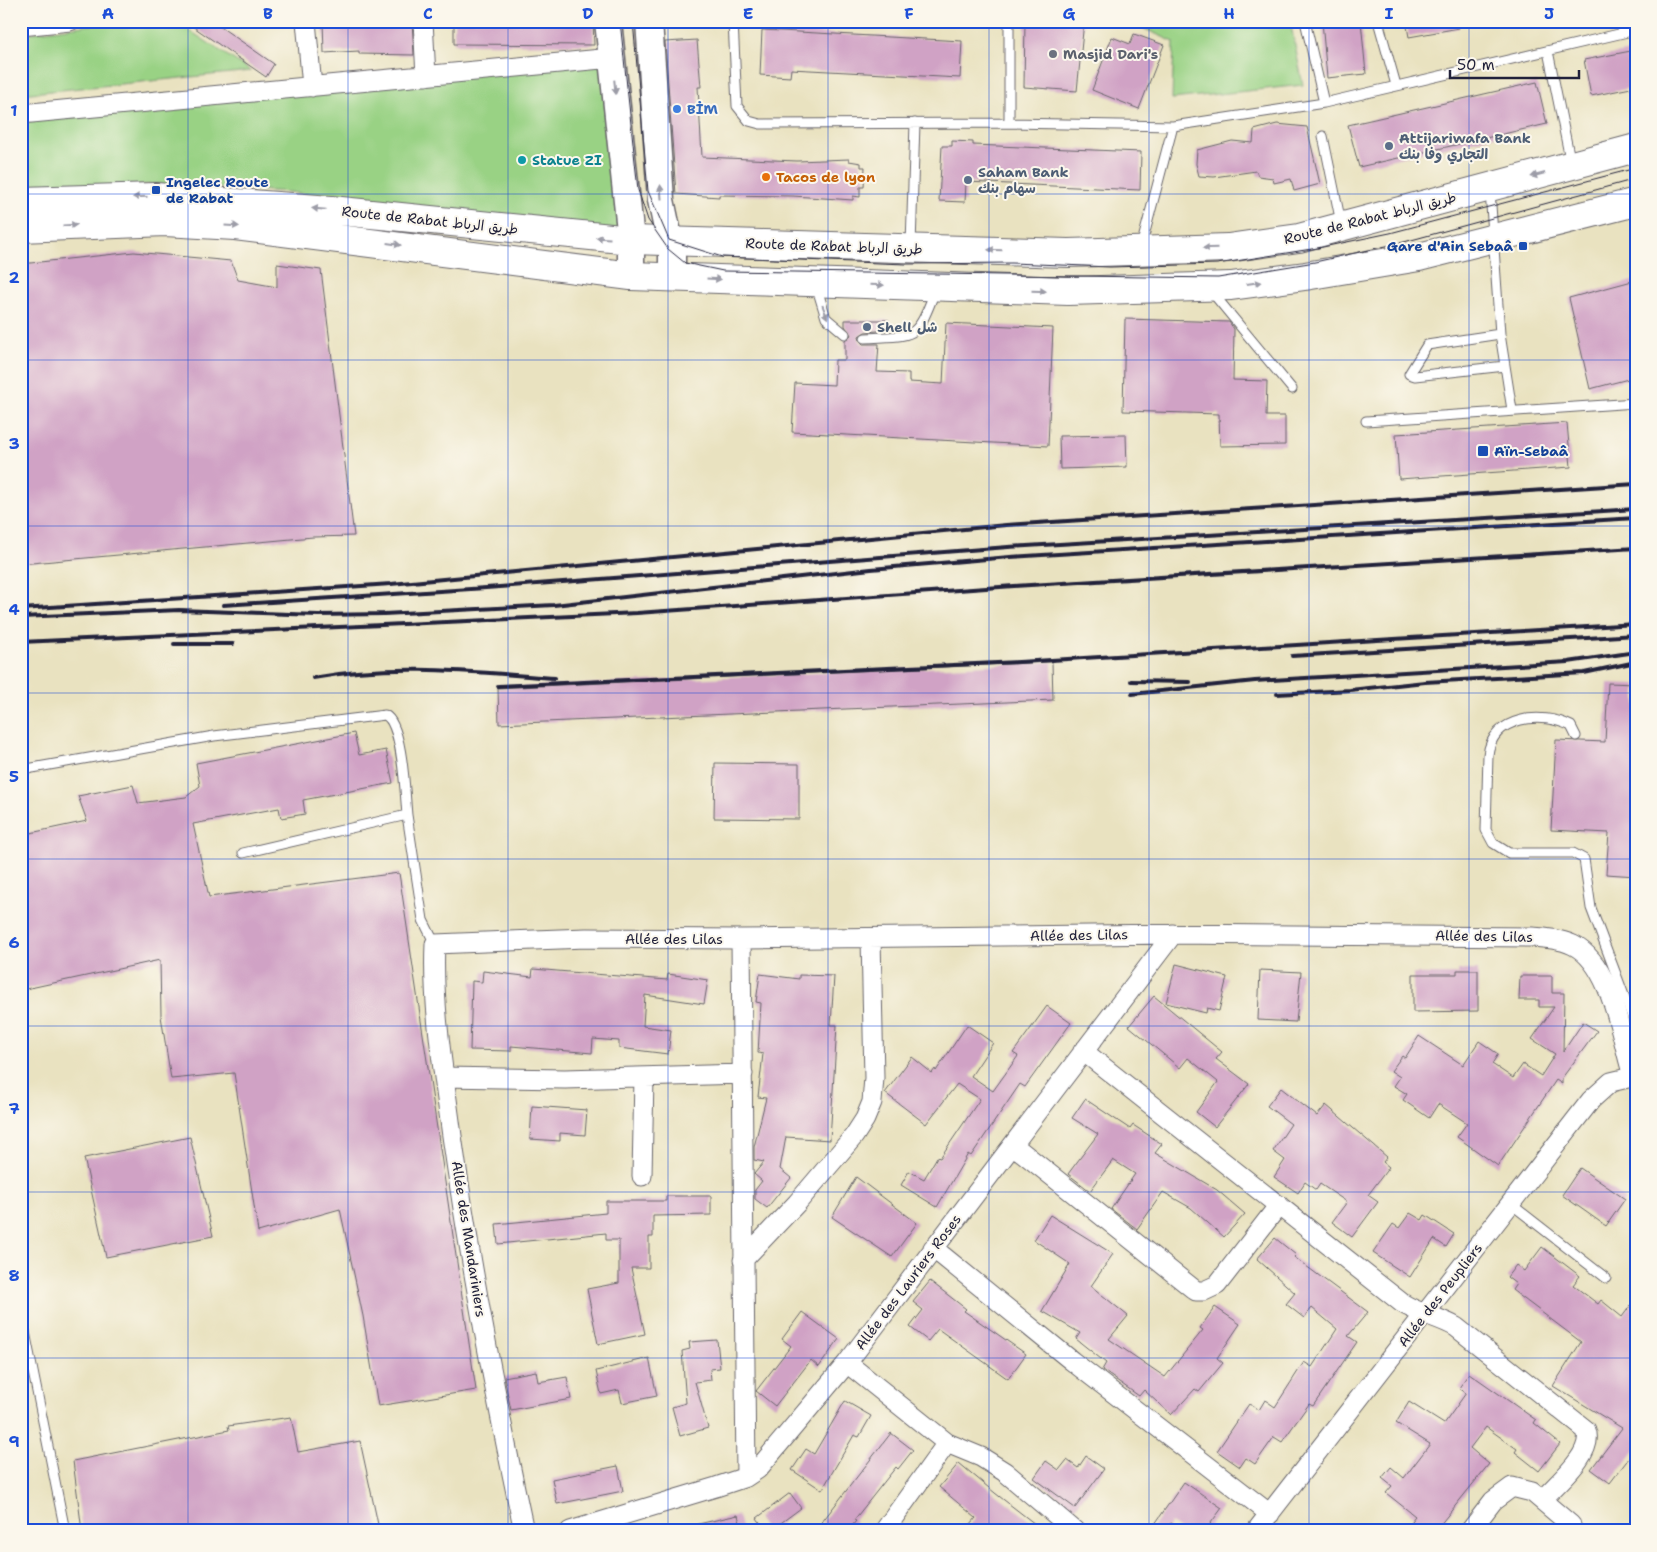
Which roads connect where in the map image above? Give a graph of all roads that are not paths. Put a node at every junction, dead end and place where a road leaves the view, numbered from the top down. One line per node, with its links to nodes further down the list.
1 (70, 21): 10 (street)
2 (306, 21): 16 (street)
3 (422, 21): 14 (street)
4 (608, 21): 13 (street)
5 (649, 21): 32 (street, one-way to 5)
6 (733, 21): 19 (lane)
7 (1009, 21): 20 (lane)
8 (1305, 21): 17 (lane)
9 (1378, 21): 15 (lane)
10 (21, 26)
11 (1636, 30): 12 (lane)
12 (1548, 50): 15 (lane); 24 (lane)
13 (612, 58): 14 (street); 31 (street, one-way to 31)
14 (426, 76): 16 (street)
15 (1396, 85): 17 (lane)
16 (312, 87): 18 (street)
17 (1324, 103): 21 (lane)
18 (21, 114)
19 (915, 123): 20 (lane); 33 (lane)
20 (1009, 123): 21 (lane)
21 (1173, 126): 34 (lane)
22 (1323, 136): 29 (lane)
23 (1636, 148): 24 (main road, Route de Rabat طريق الرباط)
24 (1571, 164): 25 (main road, Route de Rabat طريق الرباط, one-way to 25)
25 (1490, 188): 29 (main road, Route de Rabat طريق الرباط); 30 (lane)
26 (21, 201): 31 (main road, Route de Rabat طريق الرباط, one-way to 26)
27 (1636, 202): 30 (main road, Route de Rabat طريق الرباط)
28 (21, 228): 35 (main road, Route de Rabat طريق الرباط, one-way to 35)
29 (1342, 228): 34 (main road, Route de Rabat طريق الرباط, one-way to 34)
30 (1493, 238): 39 (main road, Route de Rabat طريق الرباط, one-way to 30); 41 (lane)
31 (631, 240): 32 (main road, Route de Rabat طريق الرباط); 35 (street)
32 (669, 240): 33 (main road, Route de Rabat طريق الرباط); 36 (street)
33 (911, 248): 34 (main road, Route de Rabat طريق الرباط, one-way to 33)
34 (1141, 250)
35 (631, 276): 36 (main road, Route de Rabat طريق الرباط)
36 (672, 277): 37 (main road, Route de Rabat طريق الرباط, one-way to 37)
37 (815, 283): 38 (main road, Route de Rabat طريق الرباط, one-way to 38); 40 (lane, one-way to 40)
38 (936, 287): 39 (main road, Route de Rabat طريق الرباط, one-way to 39); 42 (lane)
39 (1208, 287): 44 (lane)
40 (845, 334)
41 (1500, 334): 43 (lane); 43 (lane)
42 (865, 338)
43 (1505, 366): 46 (lane)
44 (1292, 389)
45 (1636, 403): 46 (lane)
46 (1512, 410): 47 (lane)
47 (1366, 421)
48 (1576, 736): 56 (lane)
49 (21, 770): 50 (lane)
50 (407, 815): 51 (lane); 55 (lane)
51 (243, 853)
52 (1173, 934): 53 (street, Allée des Lilas); 57 (street, Allée des Lauriers Roses); 59 (street, Allée des Lilas)
53 (870, 938): 54 (street, Allée des Lilas); 67 (street)
54 (741, 939): 55 (street, Allée des Lilas); 58 (street)
55 (435, 944): 60 (street, Allée des Mandariniers)
56 (1636, 1027)
57 (1083, 1051): 62 (street, Allée des Lauriers Roses); 65 (street)
58 (743, 1074): 61 (street); 67 (street)
59 (1634, 1076): 64 (street, Allée des Peupliers)
60 (444, 1077): 61 (street); 78 (street, Allée des Mandariniers)
61 (644, 1077): 63 (street)
62 (1013, 1145): 65 (street); 66 (street, Allée des Lauriers Roses)
63 (642, 1176)
64 (1511, 1204): 68 (lane); 70 (street, Allée des Peupliers)
65 (1279, 1205): 70 (street)
66 (933, 1248): 71 (street, Allée des Lauriers Roses); 75 (street)
67 (743, 1260): 73 (street)
68 (1606, 1278)
69 (21, 1312): 77 (lane)
70 (1425, 1314): 74 (street); 75 (street, Allée des Peupliers)
71 (847, 1363): 72 (street); 73 (street, Allée des Lauriers Roses)
72 (947, 1443): 80 (street); 81 (street)
73 (746, 1477): 79 (street, Allée des Lauriers Roses)
74 (1542, 1500): 76 (street); 83 (street)
75 (1270, 1514): 82 (street, Allée des Peupliers)
76 (1571, 1524)
77 (65, 1531)
78 (524, 1531)
79 (570, 1531)
80 (884, 1531)
81 (1075, 1531)
82 (1256, 1531)
83 (1470, 1531)

